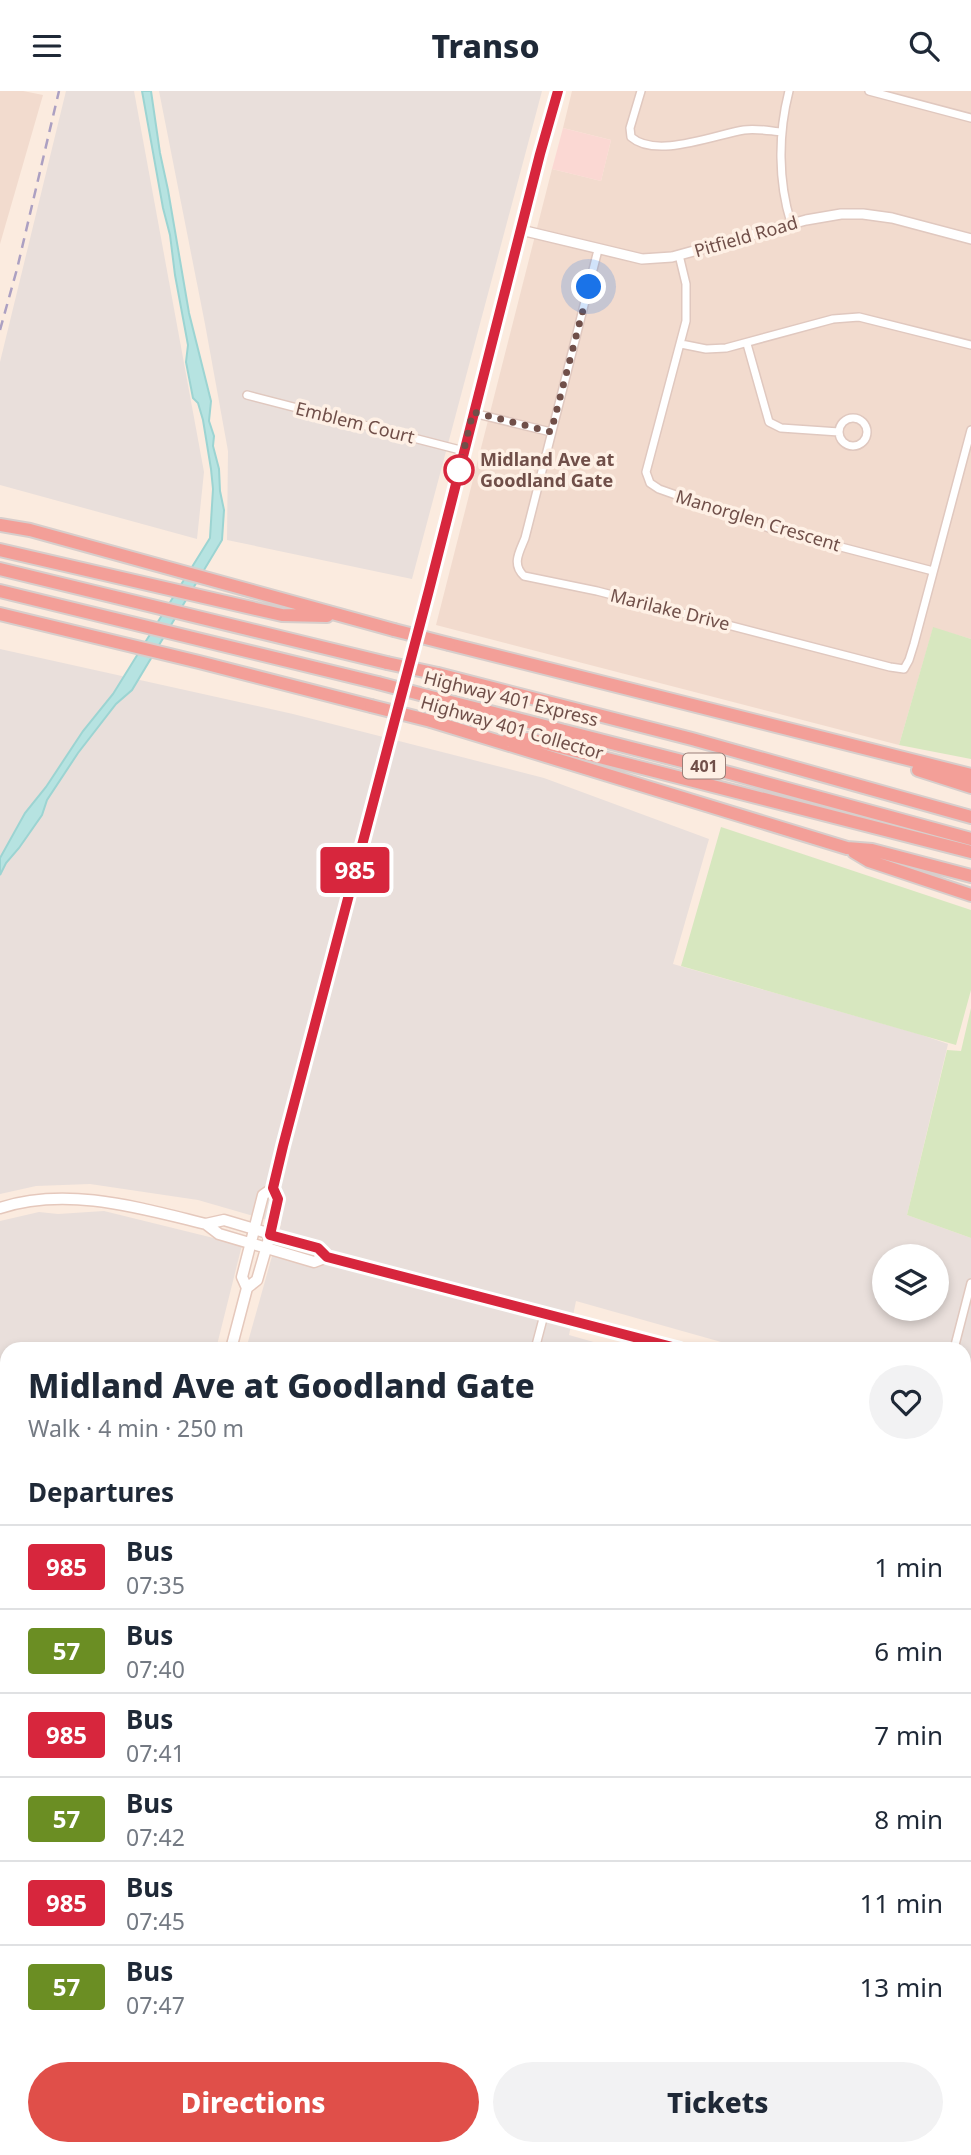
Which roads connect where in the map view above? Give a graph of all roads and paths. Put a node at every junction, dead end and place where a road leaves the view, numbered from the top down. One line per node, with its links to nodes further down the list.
1 (558, 91): 8 (main road)
2 (641, 91): 6 (street)
3 (789, 91): 6 (street)
4 (869, 91): 5 (street)
5 (971, 118)
6 (782, 132): 7 (street)
7 (791, 223): 9 (street, Pitfield Road); 11 (street, Pitfield Road)
8 (521, 230): 10 (street, Pitfield Road); 16 (main road)
9 (971, 239)
10 (598, 250): 11 (street, Pitfield Road); 18 (street, Marilake Drive)
11 (678, 255): 12 (street, Manorglen Crescent)
12 (681, 344): 13 (street); 24 (street, Manorglen Crescent)
13 (747, 344): 14 (street); 19 (street)
14 (971, 345)
15 (247, 395): 20 (street, Emblem Court)
16 (473, 412): 18 (street); 20 (main road)
17 (971, 430): 24 (street, Marilake Drive)
18 (551, 432): 24 (street, Marilake Drive)
19 (839, 432): 19 (street)
20 (464, 451): 38 (main road)
21 (0, 523): 27 (highway)
22 (0, 550): 27 (highway)
23 (0, 569): 32 (highway, Highway 401 Express / 401, bridge)
24 (933, 571)
25 (0, 591): 33 (highway, Highway 401 Express / 401, bridge)
26 (2, 616): 29 (highway, Highway 401 Collector / 401, bridge)
27 (349, 617): 28 (highway, bridge)
28 (750, 719): 30 (highway); 31 (highway)
29 (498, 741): 34 (highway, Highway 401 Collector / 401); 35 (highway)
30 (971, 775)
31 (971, 787)
32 (971, 817)
33 (971, 839)
34 (847, 848): 36 (highway, Highway 401 Collector / 401); 37 (highway)
35 (971, 852)
36 (971, 876)
37 (971, 895)
38 (273, 1188): 41 (main road); 42 (main road)
39 (0, 1208): 40 (main road)
40 (206, 1224): 41 (main road); 43 (main road)
41 (254, 1230): 42 (main road); 43 (main road)
42 (270, 1235): 44 (main road); 45 (main road)
43 (251, 1244): 44 (main road); 47 (main road)
44 (266, 1248): 45 (main road); 47 (main road)
45 (327, 1257): 48 (main road)
46 (971, 1283): 52 (street)
47 (247, 1287): 49 (main road)
48 (544, 1315): 50 (street); 51 (main road)
49 (233, 1342)
50 (537, 1342)
51 (652, 1342)
52 (956, 1342)

